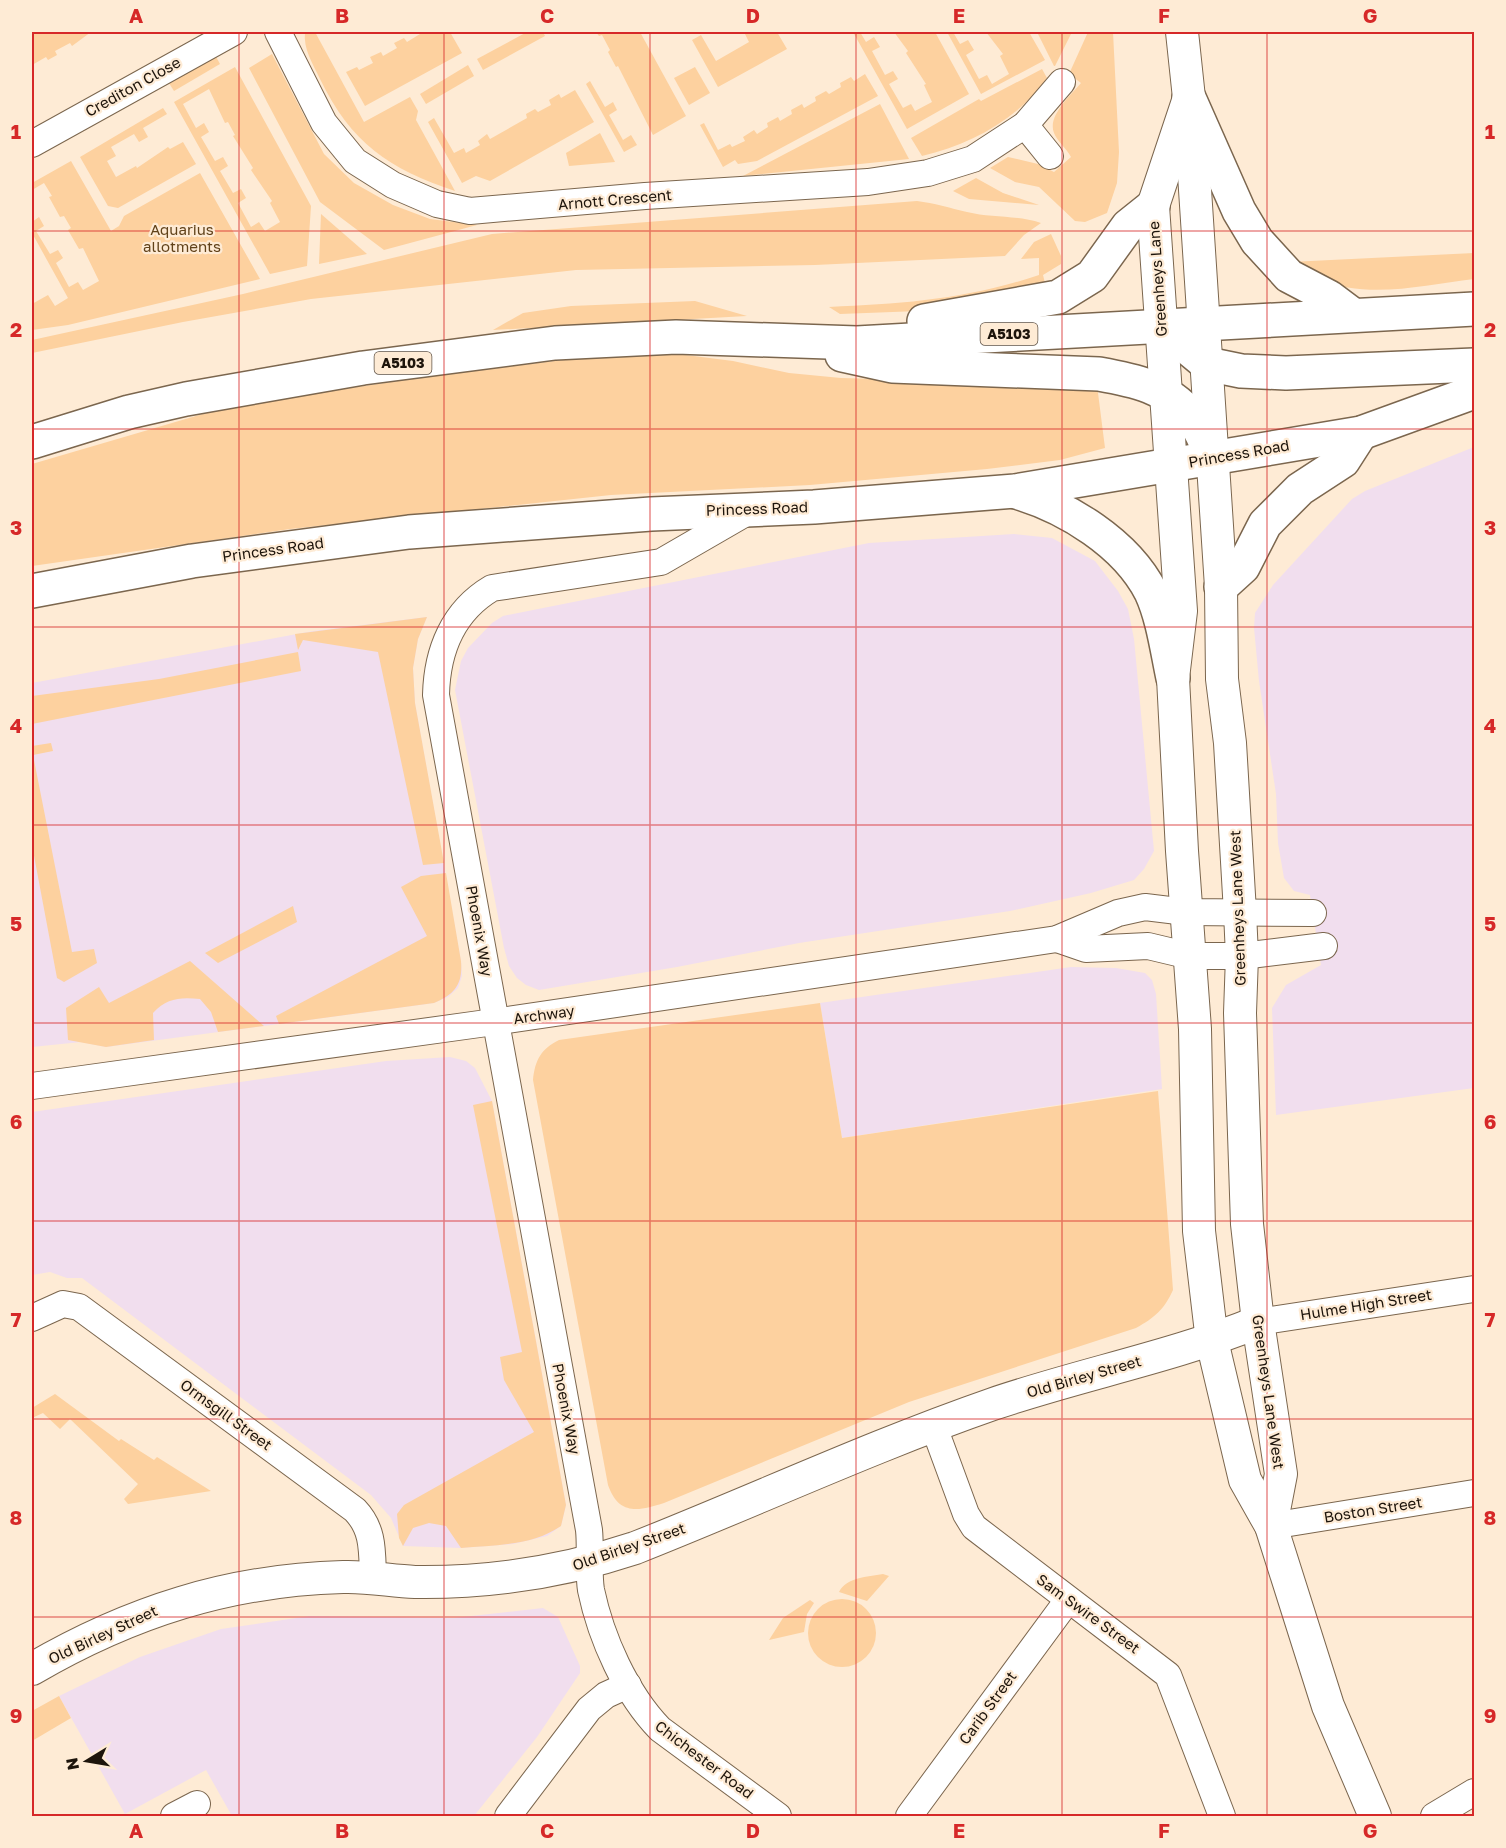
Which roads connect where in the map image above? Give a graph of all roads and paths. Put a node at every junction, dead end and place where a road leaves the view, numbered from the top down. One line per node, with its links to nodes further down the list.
1 (234, 32): 7 (street, Crediton Close)
2 (278, 32): 6 (street, Arnott Crescent)
3 (1182, 32): 5 (street, Greenheys Lane)
4 (1062, 82): 6 (street, Arnott Crescent)
5 (1189, 98): 9 (street, Greenheys Lane); 11 (highway); 12 (street, Greenheys Lane)
6 (1025, 125): 8 (street)
7 (32, 144)
8 (1050, 156)
9 (1153, 206): 13 (street, Greenheys Lane); 15 (highway)
10 (1474, 309): 11 (highway, A5103)
11 (1353, 315): 12 (highway, A5103)
12 (1204, 323): 13 (highway, A5103); 16 (street, Greenheys Lane West)
13 (1161, 326): 15 (highway, A5103); 16 (highway); 19 (street, Greenheys Lane)
14 (781, 342): 15 (highway, A5103); 19 (highway); 21 (highway, A5103)
15 (857, 343)
16 (1207, 364): 17 (highway); 22 (street, Greenheys Lane West)
17 (1474, 365)
18 (1474, 392): 20 (highway, Princess Road)
19 (1166, 393): 22 (highway); 23 (street, Greenheys Lane)
20 (1361, 433): 22 (highway, Princess Road); 26 (highway)
21 (32, 442)
22 (1213, 458): 23 (highway, Princess Road); 26 (street, Greenheys Lane West)
23 (1171, 465): 24 (highway, Princess Road); 28 (street, Greenheys Lane West)
24 (1015, 491): 25 (highway, Princess Road); 28 (highway)
25 (752, 509): 27 (highway, Princess Road); 36 (street, Phoenix Way)
26 (1221, 587): 30 (street, Greenheys Lane West)
27 (32, 591)
28 (1173, 678): 29 (street, Greenheys Lane West)
29 (1186, 912): 30 (street, Archway); 32 (street, Archway); 34 (street, Greenheys Lane West)
30 (1240, 912): 31 (street, Archway); 35 (street, Greenheys Lane West)
31 (1313, 912)
32 (1057, 939): 34 (street, Archway); 36 (street, Archway)
33 (1324, 946): 35 (street, Archway)
34 (1190, 956): 35 (street, Archway); 41 (street, Greenheys Lane West)
35 (1242, 956): 40 (street, Greenheys Lane West)
36 (494, 1022): 37 (street, Archway); 45 (street, Phoenix Way)
37 (32, 1086)
38 (1474, 1289): 40 (street, Hulme High Street)
39 (32, 1318): 46 (street, Ormsgill Street)
40 (1258, 1322): 41 (street, Old Birley Street); 44 (street, Greenheys Lane West)
41 (1212, 1341): 42 (street, Old Birley Street); 44 (street, Greenheys Lane West)
42 (934, 1427): 45 (street, Old Birley Street); 47 (street, Sam Swire Street)
43 (1474, 1493): 44 (street, Boston Street)
44 (1271, 1526): 57 (street, Greenheys Lane West)
45 (591, 1563): 46 (street, Old Birley Street); 49 (street, Chichester Road)
46 (373, 1578): 48 (street, Old Birley Street)
47 (1068, 1600): 55 (street, Carib Street); 56 (street, Sam Swire Street)
48 (32, 1669)
49 (628, 1685): 53 (street); 54 (street, Chichester Road)
50 (1474, 1792): 58 (street)
51 (197, 1804): 52 (street)
52 (174, 1816)
53 (508, 1816)
54 (778, 1816)
55 (909, 1816)
56 (1222, 1816)
57 (1375, 1816)
58 (1434, 1816)

